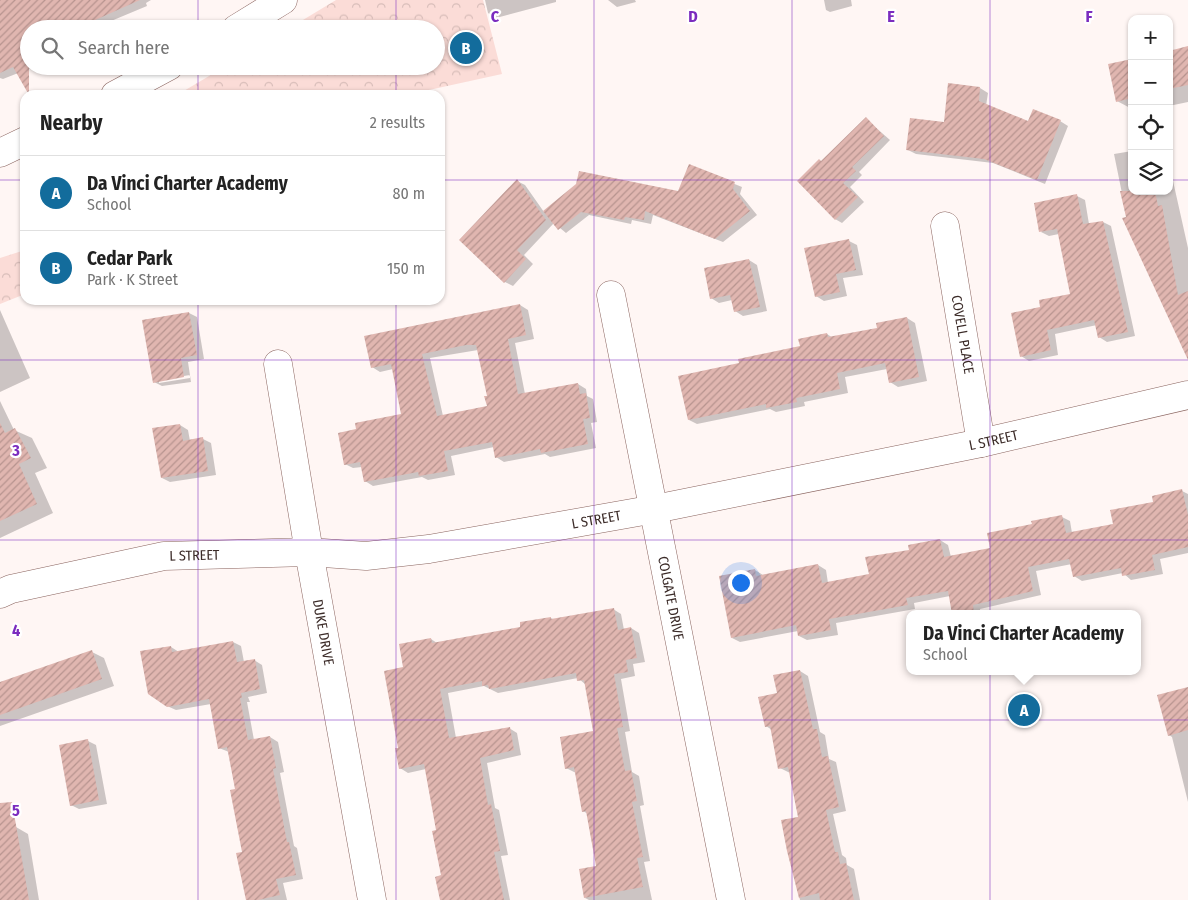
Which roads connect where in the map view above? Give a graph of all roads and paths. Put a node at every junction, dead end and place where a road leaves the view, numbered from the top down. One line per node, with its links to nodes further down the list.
1 (283, 0): 2 (street)
2 (251, 20)
3 (152, 75): 4 (street)
4 (124, 90)
5 (20, 143): 6 (street)
6 (0, 153)
7 (945, 226): 11 (street, COVELL PLACE)
8 (611, 295): 12 (street, COLGATE DRIVE)
9 (278, 364): 13 (street, DUKE DRIVE)
10 (1188, 396): 11 (street, L STREET)
11 (981, 443): 12 (street, L STREET)
12 (655, 509): 13 (street, L STREET); 16 (street, COLGATE DRIVE)
13 (308, 552): 14 (street, L STREET); 15 (street, DUKE DRIVE)
14 (0, 594)
15 (372, 900)
16 (731, 900)

